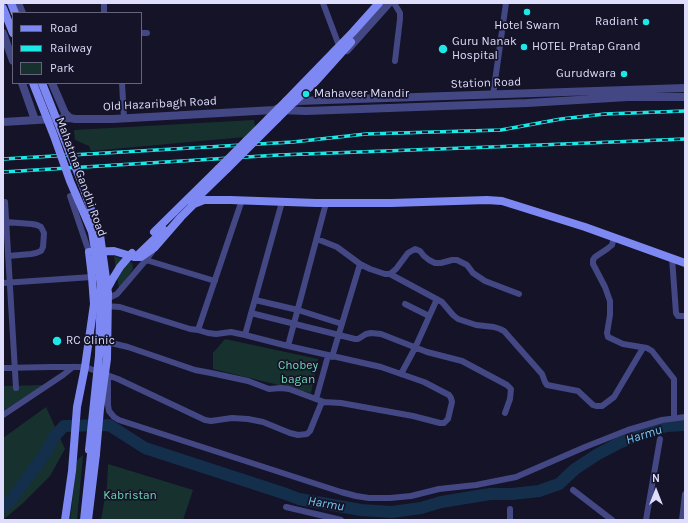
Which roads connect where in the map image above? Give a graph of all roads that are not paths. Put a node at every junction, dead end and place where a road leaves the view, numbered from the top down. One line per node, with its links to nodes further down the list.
1 (323, 3): 11 (street)
2 (374, 3): 11 (street)
3 (379, 3): 22 (main road)
4 (386, 3): 22 (main road)
5 (389, 3): 22 (street)
6 (394, 3): 13 (street)
7 (506, 3): 20 (street)
8 (3, 8): 9 (main road)
9 (12, 30)
10 (3, 33): 12 (street)
11 (338, 43): 23 (street)
12 (12, 58)
13 (396, 61)
14 (22, 84): 26 (street)
15 (33, 84): 82 (main road, Mahatma Gandhi Road, bridge)
16 (42, 84): 82 (main road, Mahatma Gandhi Road, bridge)
17 (52, 84): 24 (street)
18 (122, 84): 25 (street)
19 (685, 88): 20 (street, Station Road)
20 (493, 95): 22 (street, Station Road)
21 (685, 97): 22 (street)
22 (292, 104): 23 (street, Old Hazaribagh Road); 28 (main road, bridge)
23 (274, 110): 25 (street, Old Hazaribagh Road)
24 (70, 118): 25 (street, Old Hazaribagh Road); 26 (street, Old Hazaribagh Road)
25 (124, 118)
26 (35, 120): 27 (street, Old Hazaribagh Road)
27 (3, 122)
28 (250, 142): 39 (main road, bridge); 39 (main road, bridge)
29 (70, 196): 38 (street)
30 (242, 200): 32 (main road); 37 (main road); 47 (street)
31 (4, 202): 34 (street)
32 (282, 202): 33 (main road); 51 (street)
33 (326, 203): 35 (main road); 36 (street)
34 (6, 222): 40 (street); 40 (street)
35 (614, 238): 41 (main road); 66 (street)
36 (317, 239): 44 (street); 54 (street)
37 (154, 248): 38 (main road); 42 (street)
38 (89, 252): 46 (main road)
39 (135, 254): 88 (main road, bridge)
40 (8, 256): 48 (street)
41 (672, 258): 43 (main road); 57 (street)
42 (146, 260): 47 (street); 52 (street)
43 (685, 263)
44 (360, 264): 45 (street); 59 (street)
45 (390, 274): 49 (street); 50 (street)
46 (92, 277): 48 (street); 52 (main road)
47 (215, 281): 60 (street)
48 (6, 283): 71 (street)
49 (519, 294)
50 (437, 299): 56 (street); 66 (street)
51 (255, 300): 54 (street); 55 (street)
52 (94, 304): 60 (street); 63 (main road)
53 (405, 304): 56 (street)
54 (298, 310): 58 (street); 59 (street)
55 (251, 313): 58 (street); 61 (street)
56 (429, 316): 65 (street)
57 (685, 316)
58 (294, 323): 62 (street); 64 (street)
59 (342, 324): 62 (street)
60 (198, 330): 61 (street)
61 (245, 335): 64 (street)
62 (339, 335): 65 (street); 67 (street)
63 (90, 338): 69 (main road); 75 (street)
64 (288, 346): 67 (street)
65 (415, 348): 72 (street); 77 (street)
66 (643, 348): 80 (street)
67 (330, 356): 72 (street); 75 (street)
68 (73, 367): 69 (street); 71 (street); 78 (street)
69 (85, 367): 73 (street); 87 (main road)
70 (3, 368): 71 (street)
71 (15, 368): 74 (street)
72 (401, 374): 76 (street)
73 (108, 375): 76 (street); 80 (street)
74 (16, 388)
75 (316, 399): 76 (street)
76 (324, 402)
77 (506, 413)
78 (3, 414)
79 (685, 417): 80 (street)
80 (674, 418)
81 (660, 439): 92 (street)
82 (92, 452): 88 (main road, Mahatma Gandhi Road)
83 (573, 490): 91 (street)
84 (685, 494): 93 (street)
85 (286, 507): 89 (street)
86 (510, 509): 90 (street)
87 (65, 520)
88 (85, 520)
89 (341, 520)
90 (510, 520)
91 (612, 520)
92 (646, 520)
93 (682, 520)

